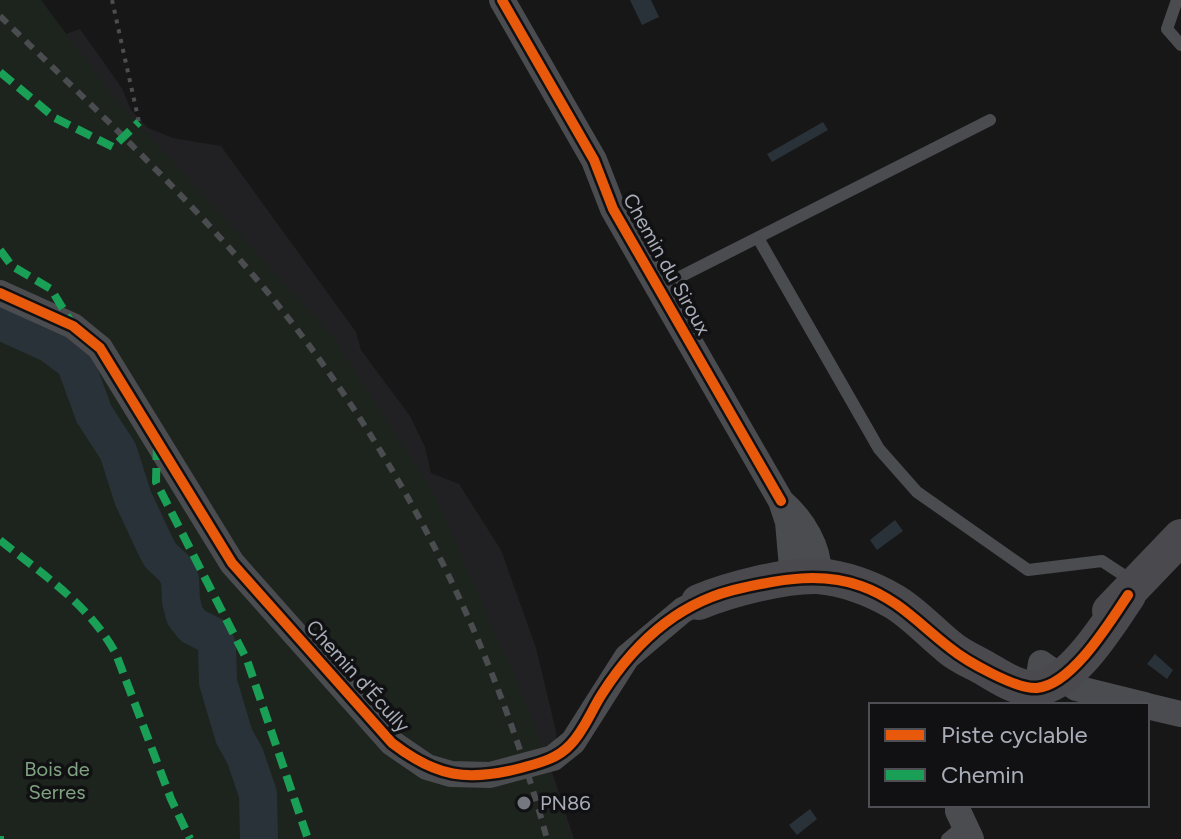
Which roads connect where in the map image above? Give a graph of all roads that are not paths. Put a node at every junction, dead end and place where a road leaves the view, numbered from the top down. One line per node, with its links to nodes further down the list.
1 (502, 0): 6 (street, Chemin du Siroux)
2 (1177, 0): 3 (lane)
3 (1181, 45)
4 (990, 120): 5 (lane)
5 (758, 238): 6 (lane); 10 (lane)
6 (658, 288): 9 (street, Chemin du Siroux)
7 (0, 293): 11 (street, Chemin d'Écully)
8 (1181, 537): 10 (street)
9 (806, 578): 11 (street, Chemin d'Écully); 12 (street, Chemin d'Écully)
10 (1133, 590): 12 (street)
11 (699, 602)
12 (1040, 683): 13 (street)
13 (1138, 703)
14 (1149, 706): 15 (street)
15 (1181, 714)

